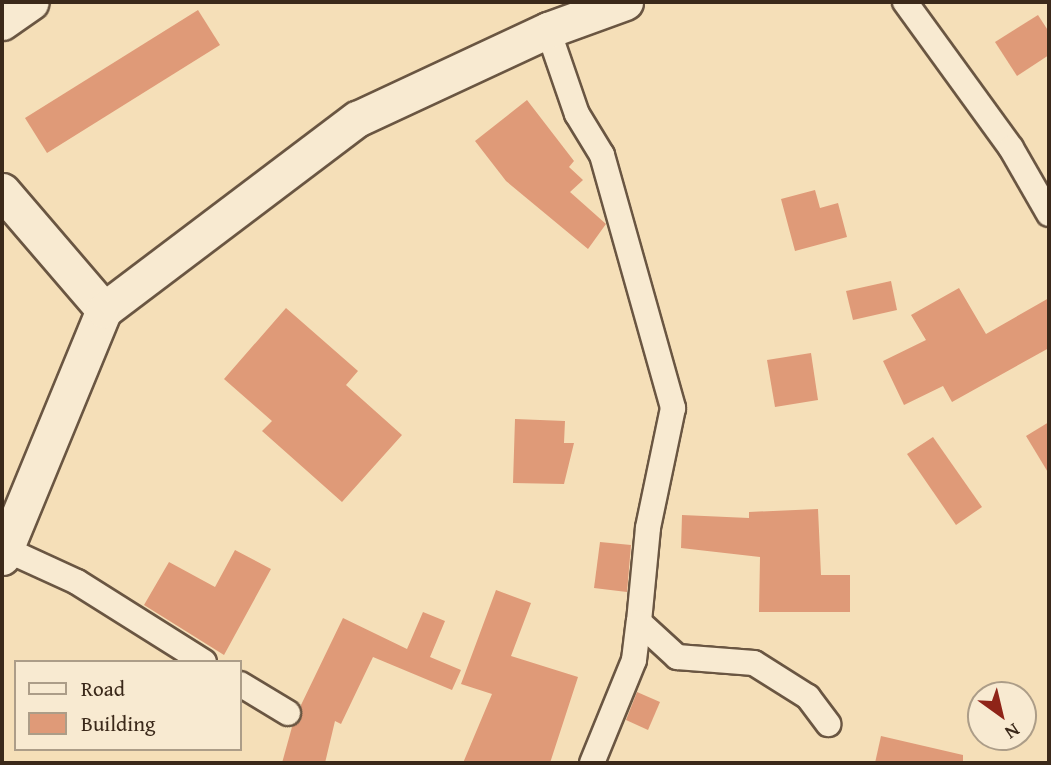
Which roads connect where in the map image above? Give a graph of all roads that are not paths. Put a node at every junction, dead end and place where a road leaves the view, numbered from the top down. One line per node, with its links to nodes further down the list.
1 (31, 2): 4 (street)
2 (625, 2): 5 (street)
3 (905, 2): 7 (street)
4 (2, 22)
5 (548, 30): 8 (street); 10 (street)
6 (2, 191): 8 (street)
7 (1049, 214)
8 (104, 310): 9 (street)
9 (3, 553): 11 (street)
10 (639, 622): 14 (street); 15 (street)
11 (201, 660)
12 (242, 685): 13 (street)
13 (288, 713)
14 (828, 724)
15 (592, 763)

